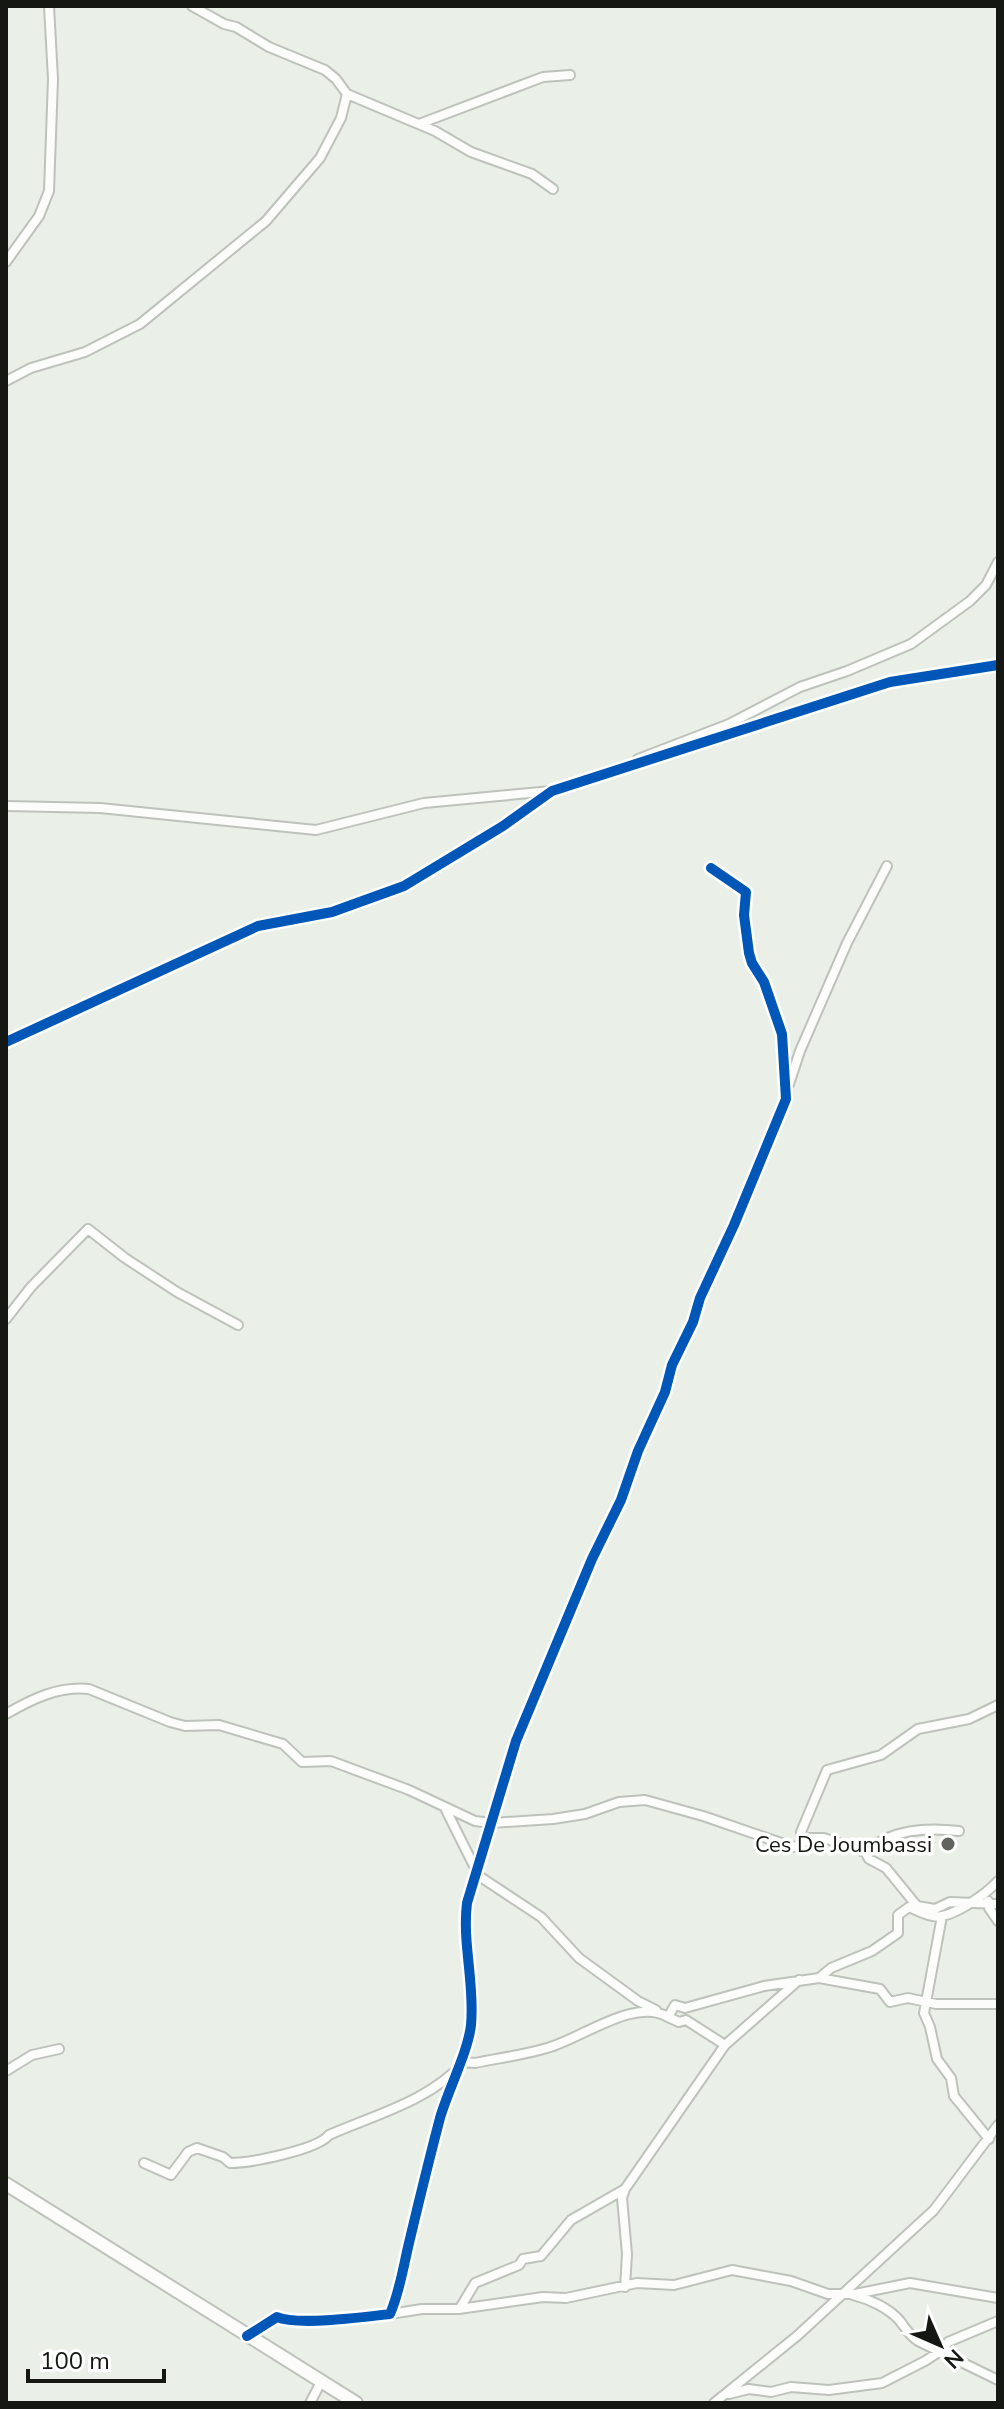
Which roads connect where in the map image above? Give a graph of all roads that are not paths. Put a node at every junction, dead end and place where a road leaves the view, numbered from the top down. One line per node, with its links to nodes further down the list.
1 (49, 6): 7 (street)
2 (192, 6): 4 (street)
3 (570, 75): 5 (street)
4 (347, 94): 5 (street); 8 (street)
5 (419, 124): 6 (street)
6 (553, 189)
7 (6, 262)
8 (6, 381)
9 (998, 562): 11 (street)
10 (998, 665): 11 (street)
11 (607, 774): 12 (street)
12 (552, 791): 13 (street); 16 (street)
13 (6, 806)
14 (887, 866): 17 (street)
15 (711, 868): 17 (street)
16 (6, 1042)
17 (786, 1099): 23 (street)
18 (6, 1319): 19 (street)
19 (238, 1325)
20 (998, 1705): 25 (street)
21 (6, 1714): 22 (street)
22 (441, 1806): 23 (street); 27 (street)
23 (492, 1823): 25 (street); 27 (street)
24 (959, 1831): 26 (street)
25 (801, 1845): 26 (street)
26 (865, 1852): 30 (street)
27 (475, 1871): 38 (street); 43 (street)
28 (998, 1881): 29 (street)
29 (987, 1893): 30 (street); 31 (street)
30 (968, 1903): 31 (street); 32 (street)
31 (993, 1904): 33 (street)
32 (942, 1916): 34 (street); 36 (street)
33 (998, 1921)
34 (819, 1978): 35 (street); 36 (street)
35 (799, 1979): 39 (street); 40 (street)
36 (925, 2002): 37 (street); 45 (street)
37 (998, 2004)
38 (657, 2010): 39 (street); 43 (street)
39 (668, 2017): 40 (street)
40 (725, 2045): 48 (street)
41 (59, 2049): 42 (street)
42 (6, 2071)
43 (454, 2073): 46 (street); 53 (street)
44 (998, 2125): 45 (street)
45 (989, 2139): 50 (street)
46 (144, 2163)
47 (6, 2184): 55 (main road)
48 (625, 2189): 49 (street); 52 (street)
49 (625, 2287): 50 (street); 52 (street)
50 (845, 2294): 51 (street); 56 (street); 59 (street)
51 (998, 2298)
52 (459, 2309): 53 (street)
53 (390, 2314): 55 (street)
54 (998, 2321): 56 (street)
55 (247, 2336): 58 (main road)
56 (938, 2352): 57 (street); 59 (street)
57 (998, 2380)
58 (321, 2382): 60 (street); 61 (main road)
59 (724, 2395): 62 (street)
60 (310, 2403)
61 (356, 2403)
62 (714, 2403)

